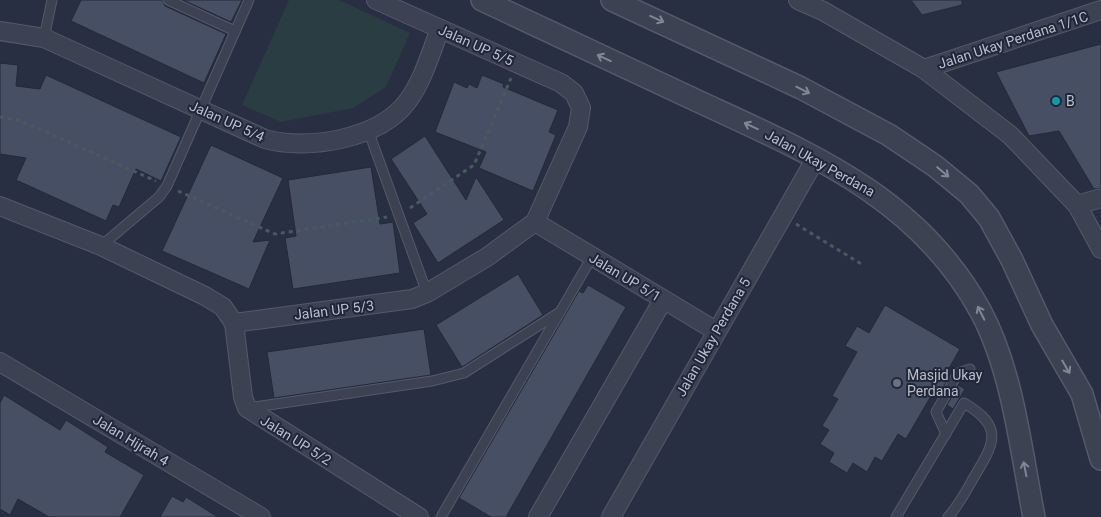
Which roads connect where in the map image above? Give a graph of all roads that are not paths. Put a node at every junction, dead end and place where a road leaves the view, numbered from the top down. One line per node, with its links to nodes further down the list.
1 (52, 0): 13 (lane)
2 (168, 0): 12 (lane)
3 (249, 0): 12 (lane)
4 (376, 0): 10 (street, Jalan UP 5/5)
5 (482, 0): 18 (street, Jalan Ukay Perdana, one-way to 5)
6 (612, 0): 35 (street, one-way to 35)
7 (798, 0): 8 (street)
8 (826, 6): 14 (street)
9 (1101, 10): 14 (street, Jalan Ukay Perdana 1/1C)
10 (440, 29): 15 (street, Jalan UP 5/5); 17 (street, Jalan UP 5/4)
11 (0, 31): 13 (street, Jalan UP 5/4)
12 (235, 31): 16 (lane)
13 (44, 38): 16 (street, Jalan UP 5/4)
14 (924, 69): 20 (street)
15 (574, 93): 22 (street, Jalan UP 5/3)
16 (201, 109): 17 (street, Jalan UP 5/4); 23 (lane)
17 (368, 130): 26 (lane)
18 (816, 158): 30 (street, Jalan Ukay Perdana 5); 43 (street, Jalan Ukay Perdana, one-way to 18)
19 (1101, 198): 20 (street)
20 (1076, 205): 24 (street)
21 (0, 206): 23 (street)
22 (535, 222): 25 (street, Jalan UP 5/1); 26 (street, Jalan UP 5/3)
23 (101, 246): 29 (street)
24 (1101, 249)
25 (592, 257): 27 (street, Jalan UP 5/1); 28 (lane)
26 (427, 293): 29 (street, Jalan UP 5/3)
27 (663, 300): 30 (street, Jalan UP 5/1); 39 (street)
28 (560, 312): 33 (lane); 38 (lane)
29 (234, 323): 33 (street, Jalan UP 5/2)
30 (716, 331): 40 (street, Jalan Ukay Perdana 5)
31 (0, 362): 36 (street, Jalan Hijrah 4)
32 (970, 369): 34 (lane)
33 (247, 408): 37 (street, Jalan UP 5/2)
34 (946, 434): 41 (lane); 42 (lane)
35 (1101, 459)
36 (261, 517)
37 (419, 517)
38 (441, 517)
39 (538, 517)
40 (611, 517)
41 (896, 517)
42 (948, 517)
43 (1034, 517)

